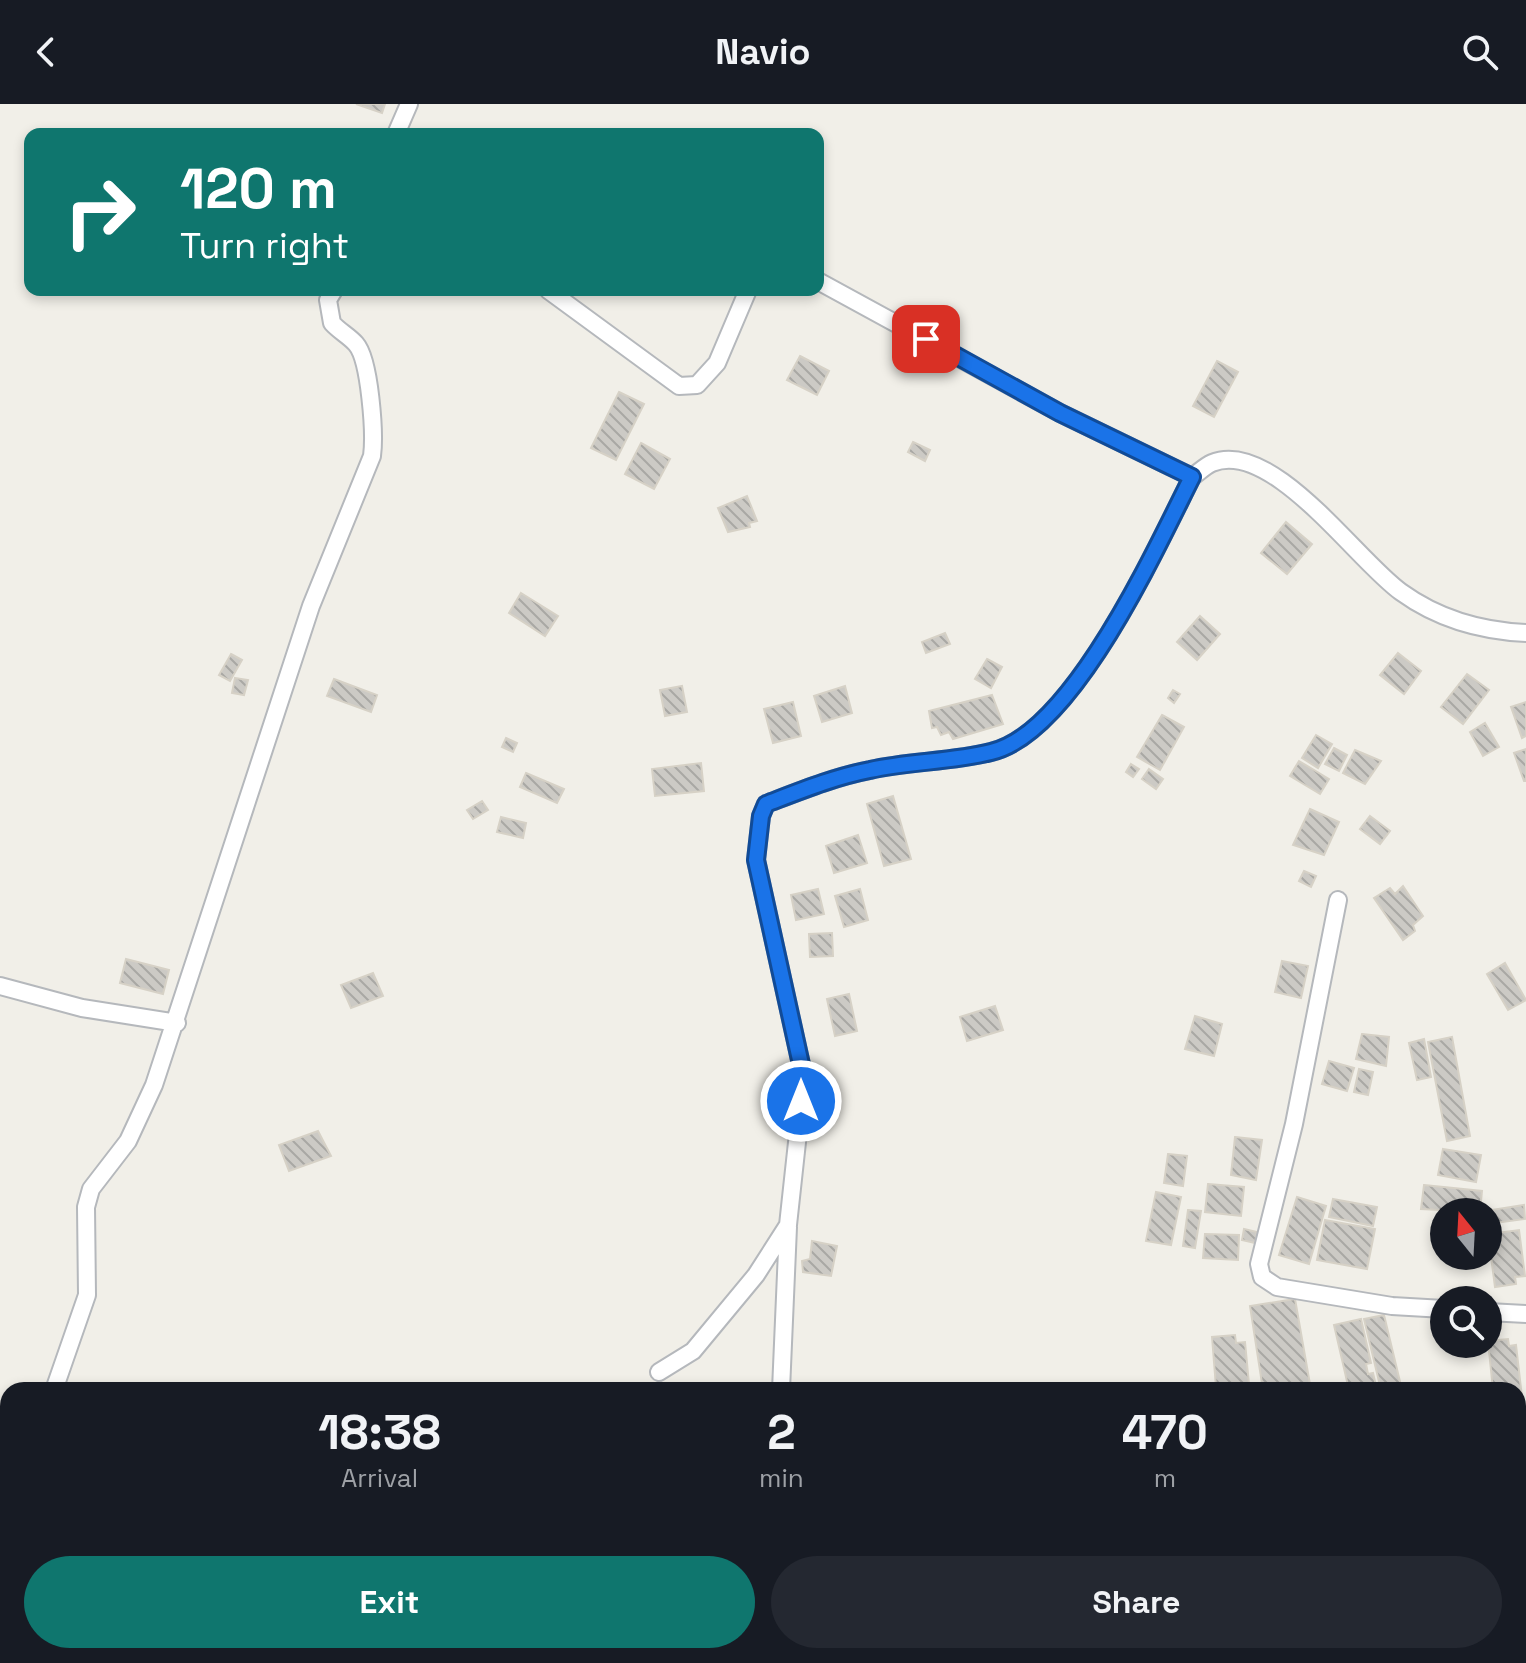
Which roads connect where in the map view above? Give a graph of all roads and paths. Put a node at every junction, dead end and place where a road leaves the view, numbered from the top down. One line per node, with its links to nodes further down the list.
1 (409, 104): 2 (street)
2 (399, 128)
3 (824, 284): 7 (street)
4 (330, 296): 11 (street)
5 (556, 296): 6 (street)
6 (745, 296)
7 (1192, 477): 8 (street); 12 (street)
8 (1526, 633)
9 (1338, 900): 13 (street)
10 (0, 986): 11 (street)
11 (177, 1023): 17 (street)
12 (788, 1225): 16 (street); 18 (street)
13 (1430, 1308)
14 (1502, 1313): 15 (street)
15 (1526, 1314)
16 (659, 1372)
17 (57, 1382)
18 (781, 1382)

